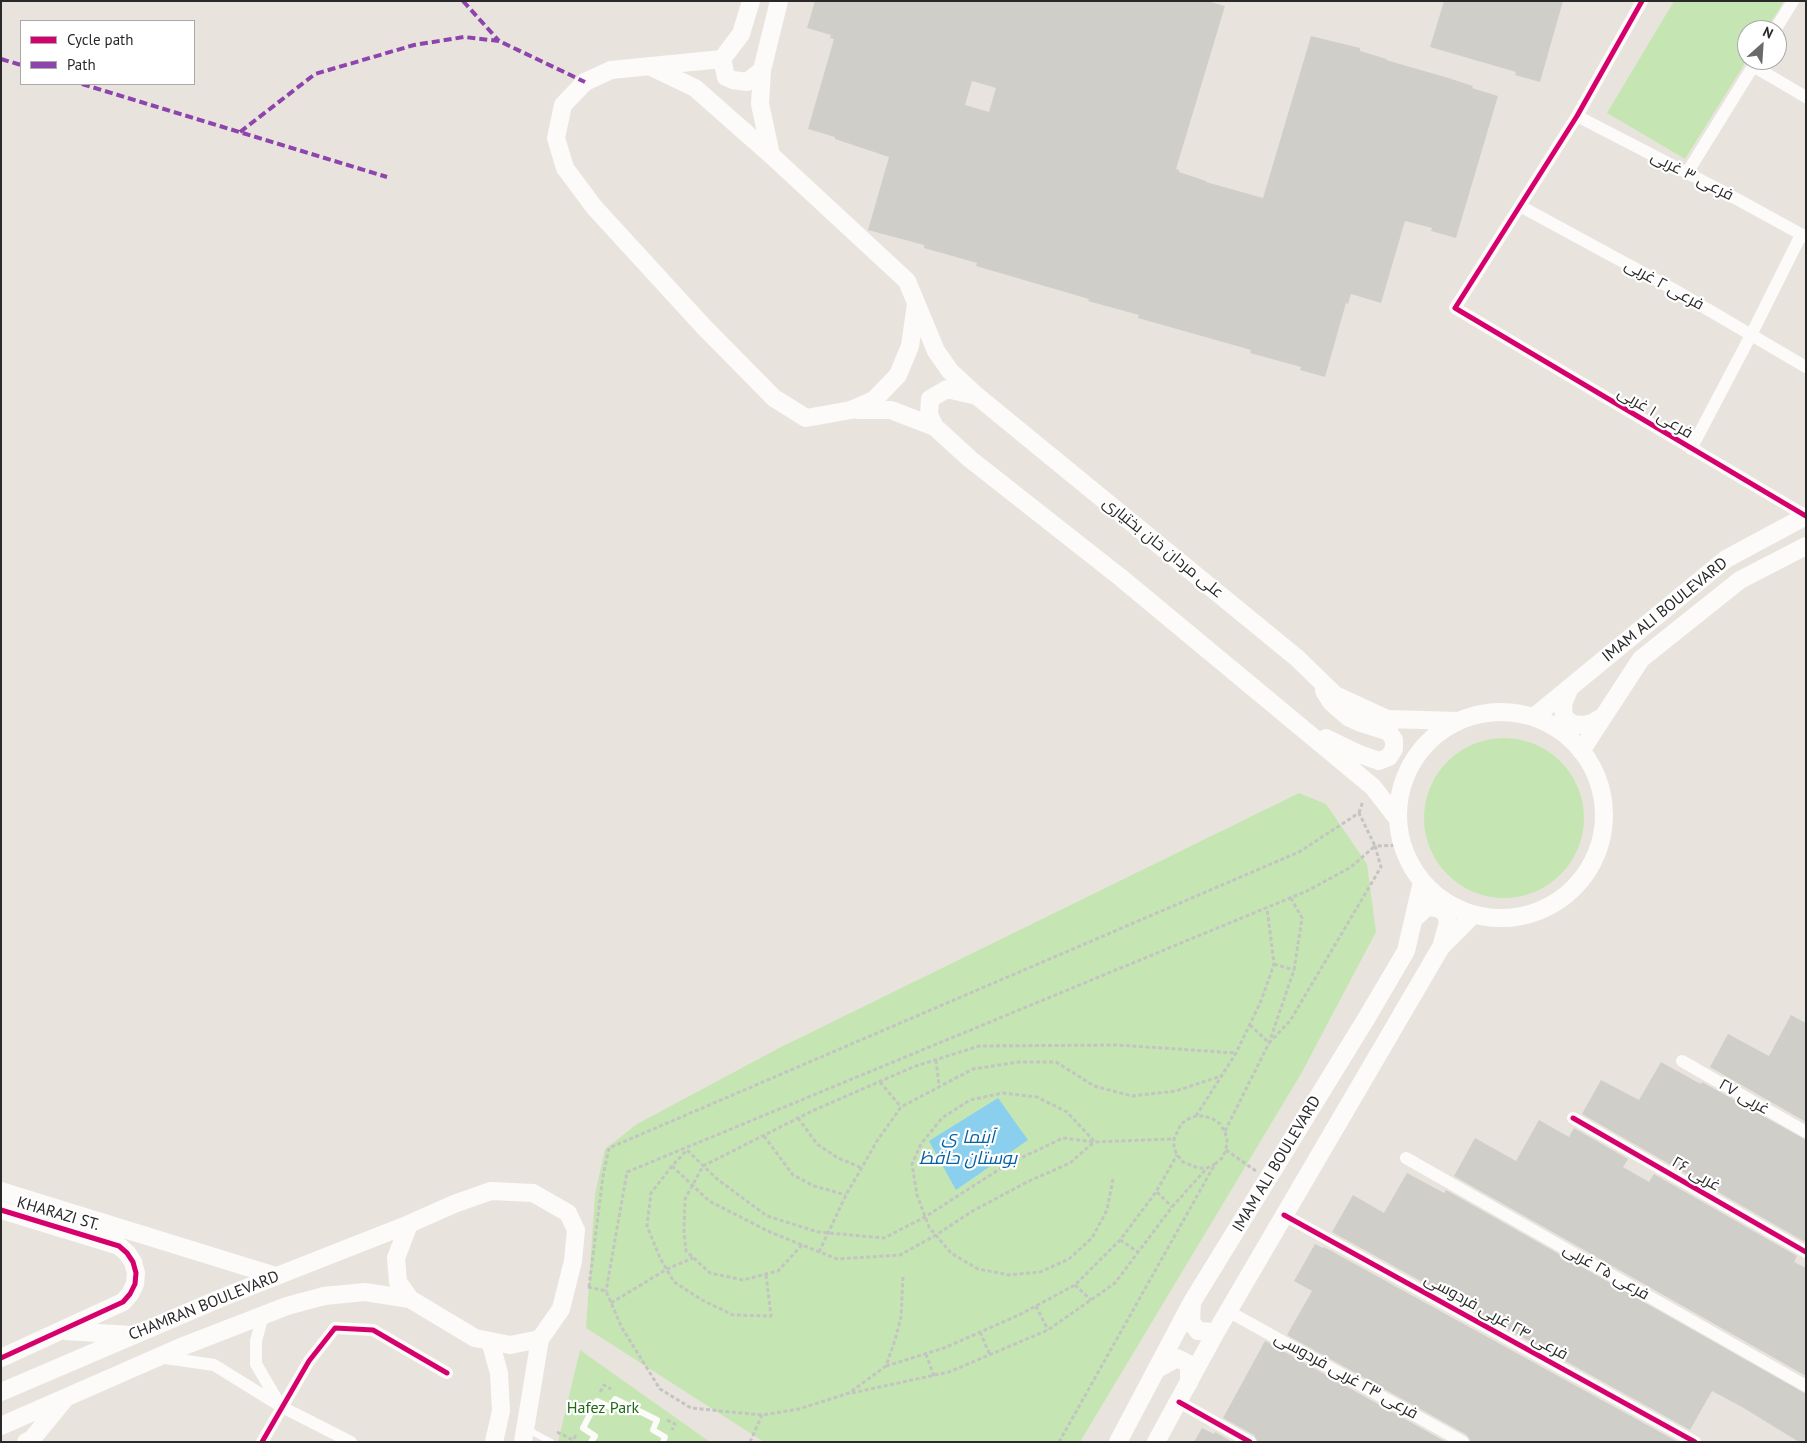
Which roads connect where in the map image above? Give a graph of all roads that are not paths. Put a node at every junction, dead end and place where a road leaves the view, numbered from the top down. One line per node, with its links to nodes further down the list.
1 (751, 1): 6 (main road)
2 (779, 1): 8 (main road)
3 (1642, 1): 12 (street)
4 (1793, 1): 5 (street)
5 (1781, 20)
6 (722, 59): 7 (main road); 8 (main road)
7 (651, 67): 13 (main road, علی مردان خان بختیاری); 21 (main road)
8 (762, 70): 13 (main road)
9 (1751, 70): 14 (street)
10 (1766, 70): 11 (street)
11 (1806, 97)
12 (1577, 116): 14 (street, فرعی ۳ غربی); 15 (street)
13 (771, 155): 17 (main road, علی مردان خان بختیاری)
14 (1687, 173): 16 (street, فرعی ۳ غربی)
15 (1520, 206): 18 (street, فرعی ۲ غربی); 23 (street, فرعی ۱ غربی)
16 (1803, 236): 18 (street)
17 (916, 301): 20 (main road, علی مردان خان بختیاری); 21 (main road)
18 (1751, 335): 19 (street, فرعی ۲ غربی); 23 (street)
19 (1806, 367)
20 (977, 396): 22 (main road); 26 (main road, علی مردان خان بختیاری)
21 (851, 410): 22 (main road)
22 (934, 427): 30 (main road)
23 (1691, 449): 24 (street, فرعی ۱ غربی)
24 (1806, 516): 27 (main road, IMAM ALI BOULEVARD)
25 (1806, 546): 28 (main road, IMAM ALI BOULEVARD)
26 (1321, 681): 30 (main road); 31 (main road, علی مردان خان بختیاری)
27 (1571, 686): 28 (main road); 29 (main road, IMAM ALI BOULEVARD)
28 (1605, 715): 32 (main road, IMAM ALI BOULEVARD)
29 (1534, 717): 31 (main road); 32 (main road)
30 (1293, 719): 33 (main road)
31 (1458, 721): 33 (main road)
32 (1581, 751): 35 (main road)
33 (1397, 818): 34 (main road)
34 (1422, 882): 35 (main road); 36 (main road, IMAM ALI BOULEVARD)
35 (1473, 915): 37 (main road, IMAM ALI BOULEVARD)
36 (1413, 920): 37 (main road); 50 (main road, IMAM ALI BOULEVARD)
37 (1441, 947): 44 (main road, IMAM ALI BOULEVARD)
38 (1682, 1061): 40 (street, ۲۷ غربی)
39 (1573, 1118): 47 (street, ۲۶ غربی)
40 (1806, 1132)
41 (1406, 1158): 63 (street, فرعی ۲۵ غربی)
42 (1, 1191): 48 (main road, KHARAZI ST.)
43 (1, 1210): 46 (main road, KHARAZI ST.)
44 (1284, 1215): 51 (main road, IMAM ALI BOULEVARD); 82 (street, فرعی ۲۴ غربی فردوسی)
45 (409, 1224): 48 (main road, CHAMRAN BOULEVARD); 49 (main road); 56 (main road)
46 (108, 1241): 53 (main road, CHAMRAN BOULEVARD)
47 (1806, 1252)
48 (276, 1276): 55 (main road, CHAMRAN BOULEVARD)
49 (410, 1299): 52 (main road, CHAMRAN BOULEVARD); 57 (main road)
50 (1192, 1302): 54 (main road); 60 (main road, IMAM ALI BOULEVARD)
51 (1228, 1311): 54 (main road, IMAM ALI BOULEVARD); 81 (street, فرعی ۲۳ غربی فردوسی)
52 (263, 1315): 59 (main road, CHAMRAN BOULEVARD); 67 (street)
53 (62, 1331): 55 (main road); 58 (main road, CHAMRAN BOULEVARD)
54 (1216, 1332): 62 (main road, IMAM ALI BOULEVARD)
55 (134, 1335): 64 (main road, CHAMRAN BOULEVARD)
56 (540, 1339): 57 (main road); 68 (main road)
57 (490, 1341): 73 (main road)
58 (2, 1357)
59 (158, 1357): 65 (main road, CHAMRAN BOULEVARD); 67 (street)
60 (1157, 1369): 62 (main road); 78 (main road, IMAM ALI BOULEVARD)
61 (447, 1373): 67 (street)
62 (1189, 1383): 66 (main road, IMAM ALI BOULEVARD)
63 (1806, 1386)
64 (1, 1392)
65 (66, 1397): 69 (main road, CHAMRAN BOULEVARD); 70 (main road)
66 (1179, 1402): 79 (main road, IMAM ALI BOULEVARD); 80 (street)
67 (282, 1407): 71 (street); 72 (street)
68 (527, 1418): 74 (main road); 75 (lane)
69 (1, 1426)
70 (26, 1442)
71 (262, 1442)
72 (351, 1442)
73 (494, 1442)
74 (523, 1442)
75 (551, 1442)
76 (591, 1442): 77 (lane)
77 (663, 1442)
78 (1118, 1442)
79 (1156, 1442)
80 (1250, 1442)
81 (1463, 1442)
82 (1695, 1442)

